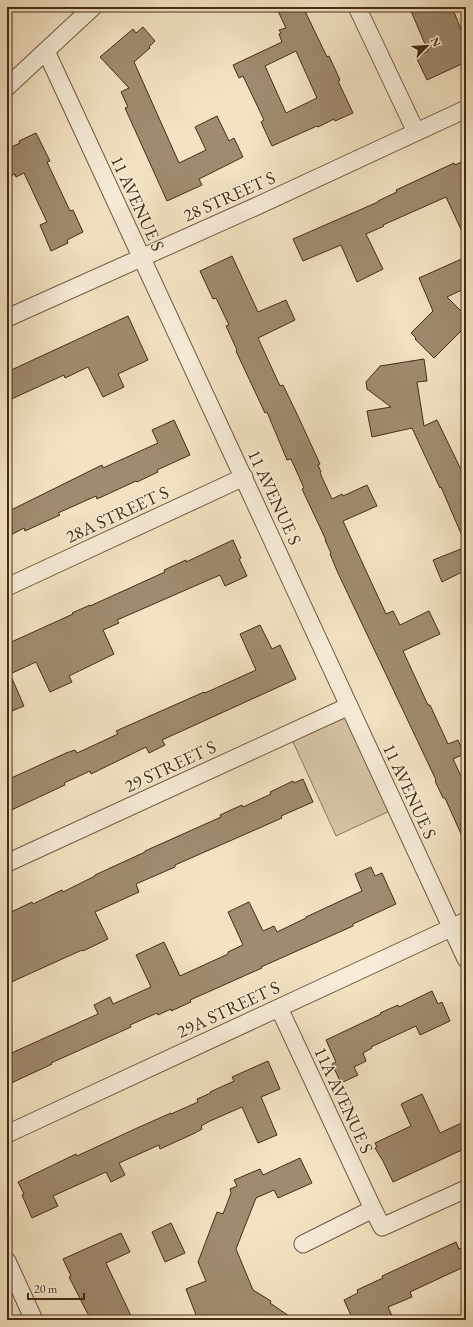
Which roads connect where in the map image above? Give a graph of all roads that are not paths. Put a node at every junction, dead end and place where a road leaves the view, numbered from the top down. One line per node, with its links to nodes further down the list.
1 (94, 7): 3 (street)
2 (357, 7): 6 (street)
3 (46, 51): 4 (street); 7 (street, 11 AVENUE S)
4 (7, 86)
5 (466, 109): 6 (street, 28 STREET S)
6 (416, 132): 7 (street, 28 STREET S)
7 (141, 257): 8 (street, 28 STREET S); 9 (street, 11 AVENUE S)
8 (7, 318)
9 (244, 477): 10 (street, 28A STREET S); 11 (street, 11 AVENUE S)
10 (7, 587)
11 (349, 706): 12 (street, 29 STREET S); 13 (street, 11 AVENUE S)
12 (7, 863)
13 (459, 925): 14 (street, 11 AVENUE S); 15 (street, 29A STREET S)
14 (466, 959)
15 (279, 1008): 16 (street, 29A STREET S); 18 (street, 11A AVENUE S)
16 (7, 1134)
17 (466, 1189): 18 (street, 11A AVENUE S)
18 (373, 1208): 19 (street)
19 (303, 1244)
20 (7, 1261): 21 (street)
21 (34, 1320)

